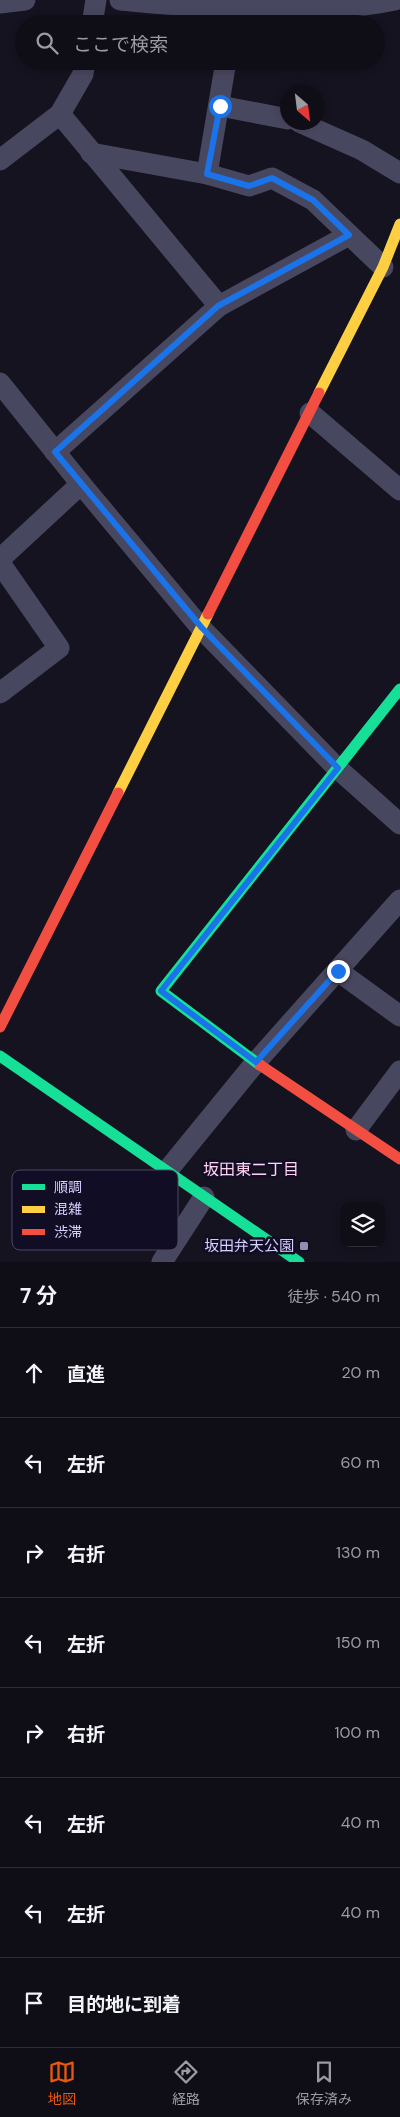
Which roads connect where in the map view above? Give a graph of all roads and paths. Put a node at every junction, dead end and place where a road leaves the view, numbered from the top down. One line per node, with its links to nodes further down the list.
1 (25, 0): 5 (street)
2 (96, 0): 8 (street)
3 (120, 0): 6 (street)
4 (395, 0): 7 (street)
5 (0, 3)
6 (190, 3): 9 (street)
7 (293, 5): 10 (street)
8 (94, 15)
9 (226, 15)
10 (242, 15)
11 (84, 70): 14 (street)
12 (225, 70): 13 (street)
13 (220, 106): 15 (street); 20 (street)
14 (60, 114): 17 (street); 18 (street)
15 (280, 117)
16 (317, 130): 19 (street)
17 (91, 152): 20 (street); 24 (street)
18 (0, 160)
19 (400, 173)
20 (207, 174): 22 (street)
21 (400, 224): 23 (street)
22 (349, 235): 23 (street); 24 (street)
23 (383, 267): 26 (street)
24 (218, 306): 27 (street)
25 (0, 384): 27 (street)
26 (310, 412): 29 (street); 32 (street)
27 (55, 452): 28 (street)
28 (81, 484): 30 (street); 32 (street)
29 (400, 490)
30 (0, 559)
31 (0, 563): 34 (street)
32 (202, 628): 35 (street); 40 (street)
33 (400, 689): 35 (street)
34 (0, 693)
35 (338, 768): 36 (street); 42 (street)
36 (400, 824)
37 (400, 900): 38 (street)
38 (338, 971): 39 (street); 42 (street)
39 (400, 1016)
40 (0, 1028)
41 (0, 1056): 46 (street)
42 (256, 1062): 44 (street); 47 (street)
43 (400, 1071): 44 (street)
44 (356, 1130): 45 (street)
45 (400, 1160)
46 (166, 1170)
47 (168, 1170)
48 (178, 1179): 49 (street)
49 (204, 1197): 50 (street); 53 (street)
50 (178, 1237)
51 (170, 1250): 52 (street)
52 (162, 1262)
53 (299, 1262)

